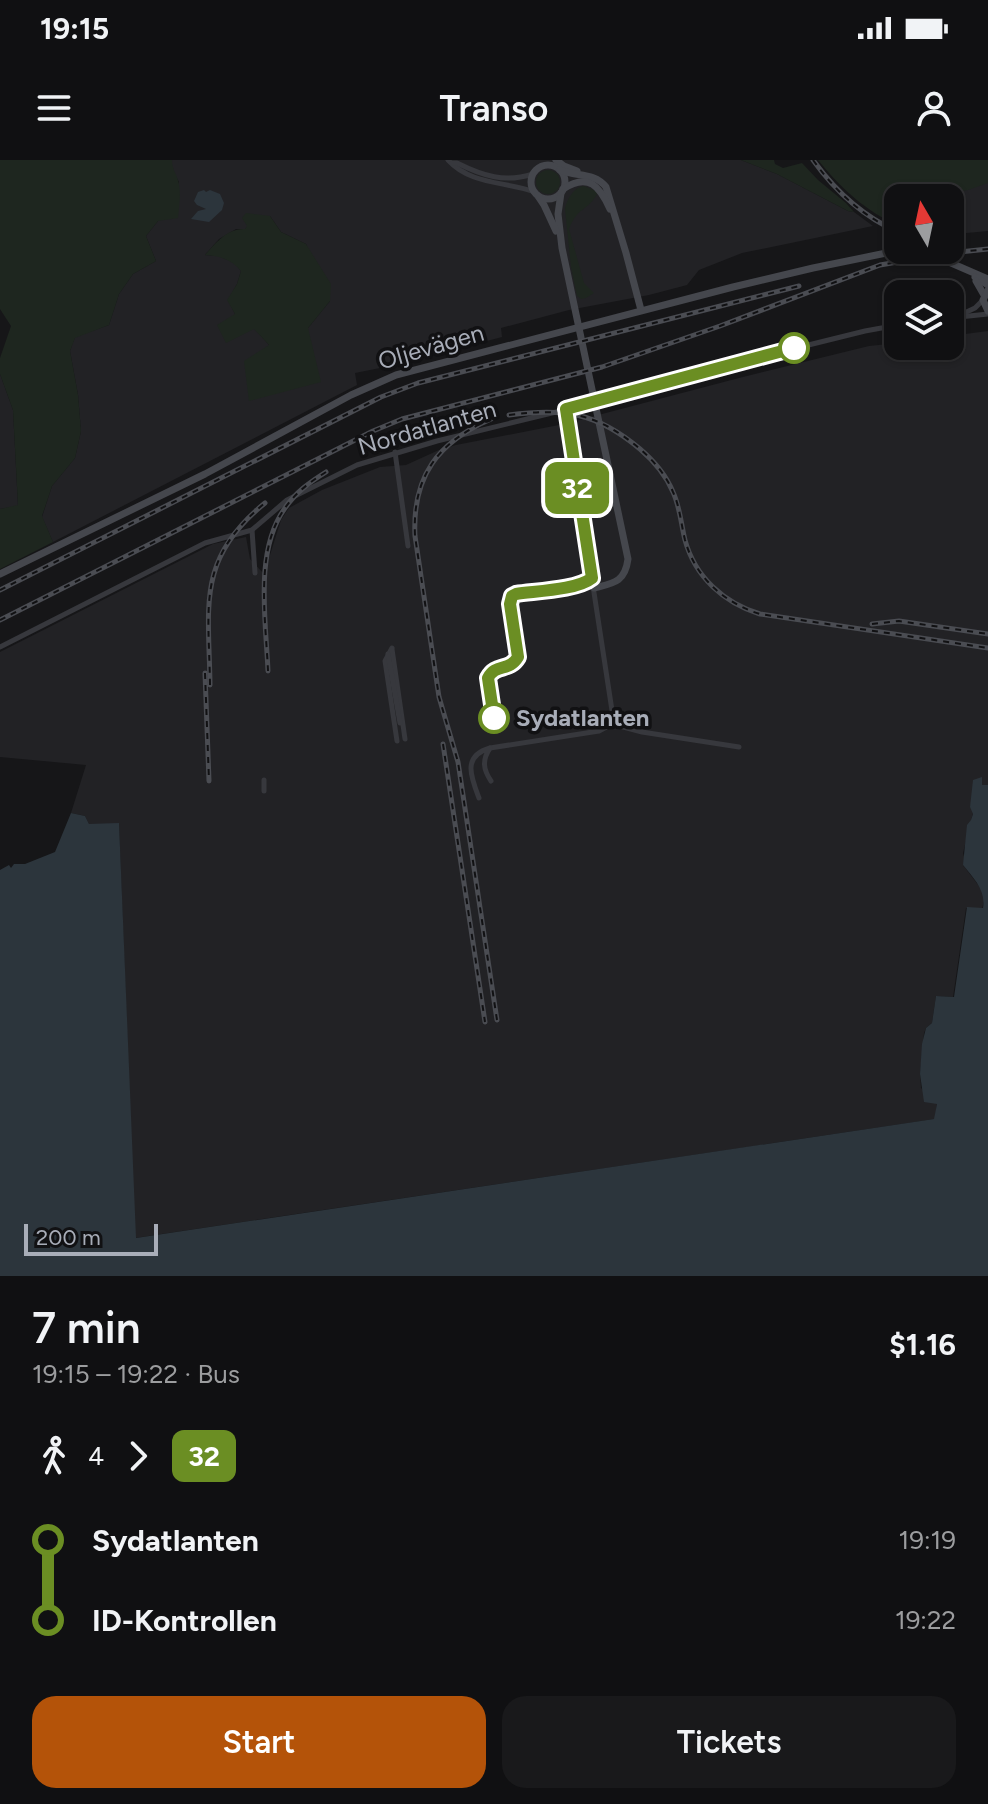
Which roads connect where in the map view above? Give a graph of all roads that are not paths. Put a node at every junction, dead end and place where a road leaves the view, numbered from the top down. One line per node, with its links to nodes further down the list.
1 (537, 160): 4 (street)
2 (449, 161): 4 (street); 6 (street)
3 (557, 165): 4 (street); 5 (street); 7 (street)
4 (534, 173): 6 (street)
5 (562, 191): 6 (street); 7 (street); 8 (street)
6 (536, 194): 8 (street)
7 (618, 226): 14 (street)
8 (562, 248): 25 (street)
9 (884, 254): 14 (street, Oljevägen)
10 (951, 264): 11 (street)
11 (955, 266): 12 (street); 13 (street)
12 (988, 279)
13 (986, 293): 15 (street); 16 (street)
14 (641, 310): 24 (street, Oljevägen)
15 (988, 312): 17 (street)
16 (964, 314)
17 (964, 316)
18 (884, 328): 19 (street, Nordatlanten)
19 (566, 409): 20 (street, Nordatlanten); 25 (street)
20 (395, 452): 21 (street, Nordatlanten); 22 (street)
21 (252, 530): 23 (street); 26 (street, Nordatlanten)
22 (408, 546)
23 (255, 573)
24 (0, 574)
25 (594, 588): 28 (street)
26 (0, 647)
27 (388, 653): 29 (street)
28 (612, 724): 30 (street); 31 (street)
29 (402, 740)
30 (739, 747)
31 (490, 748): 33 (street); 35 (street)
32 (264, 780): 34 (street)
33 (491, 781)
34 (264, 791)
35 (479, 798)

